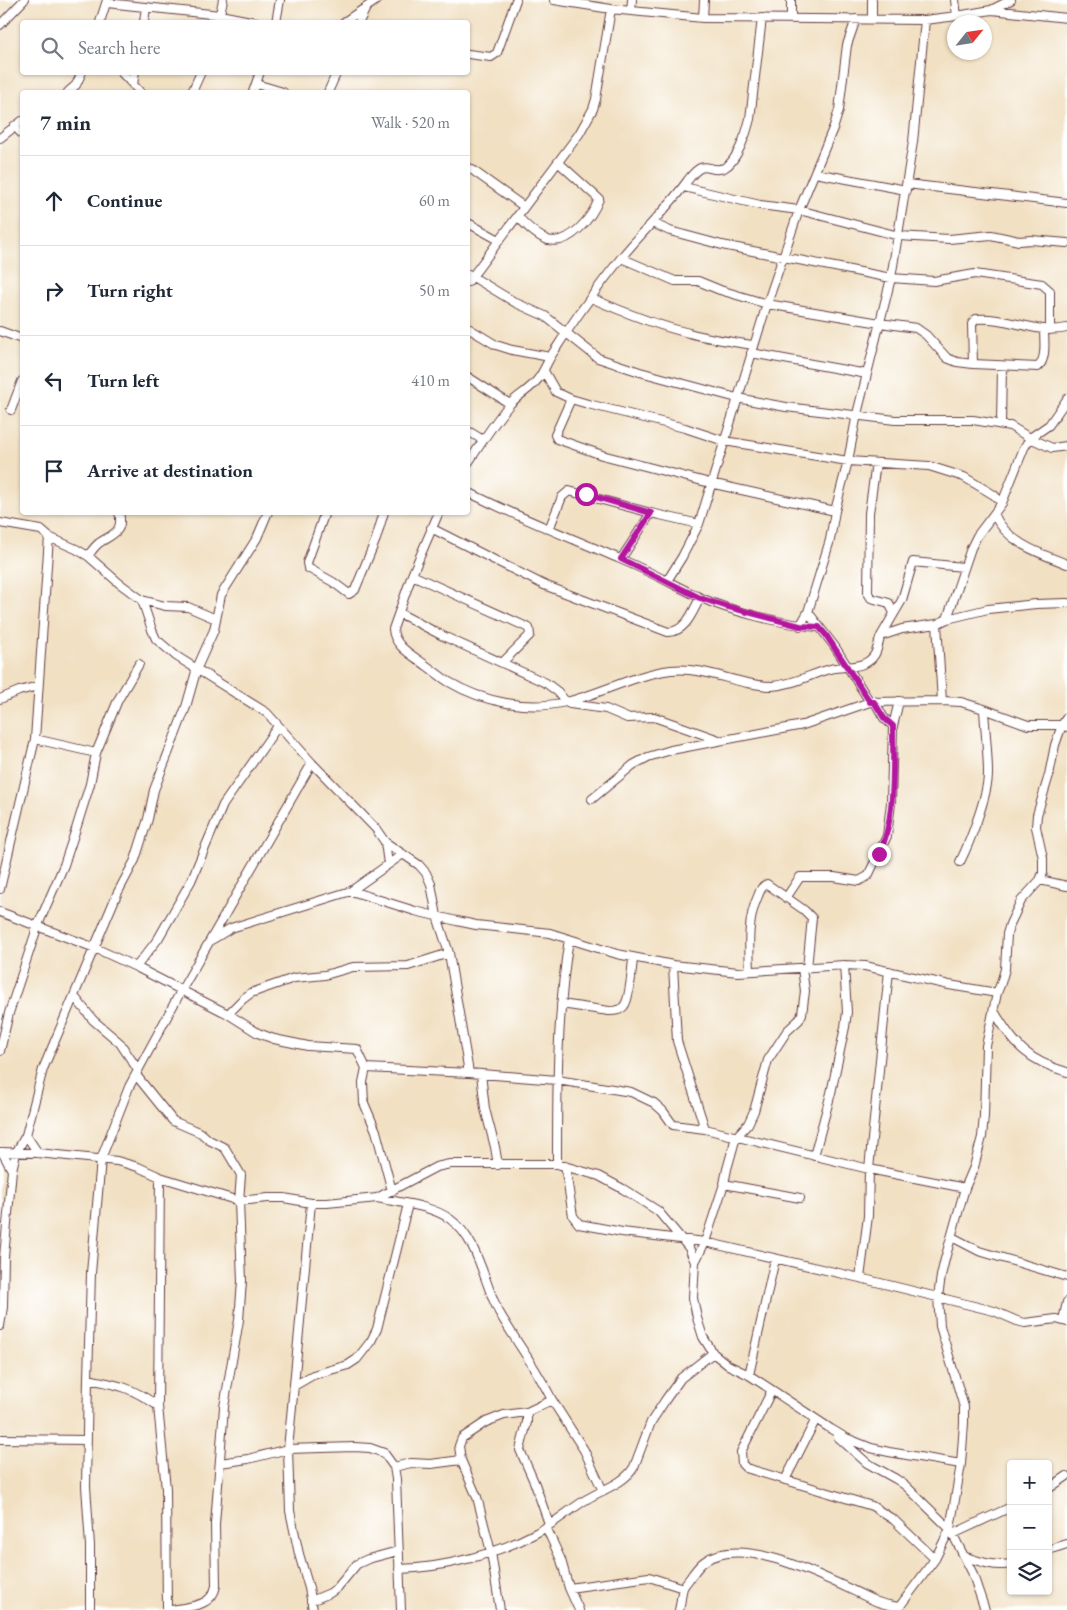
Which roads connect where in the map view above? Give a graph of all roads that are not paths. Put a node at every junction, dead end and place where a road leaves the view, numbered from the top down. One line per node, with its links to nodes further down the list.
1 (24, 0): 35 (street)
2 (224, 0): 25 (street)
3 (280, 0): 31 (street)
4 (377, 0): 15 (street)
5 (516, 0): 36 (street)
6 (554, 0): 16 (street)
7 (632, 0): 18 (street)
8 (704, 0): 22 (street)
9 (791, 0): 26 (street)
10 (872, 0): 28 (street)
11 (956, 0): 19 (street)
12 (1011, 0): 17 (street)
13 (107, 2): 14 (street); 29 (street)
14 (146, 7): 25 (street); 30 (street)
15 (366, 8): 32 (street); 33 (street)
16 (611, 10): 18 (street); 55 (street)
17 (991, 10): 20 (street); 24 (street)
18 (631, 11): 22 (street)
19 (957, 15)
20 (963, 15)
21 (947, 17): 34 (street)
22 (703, 18): 23 (street)
23 (762, 18): 26 (street); 58 (street)
24 (1067, 18)
25 (219, 19)
26 (791, 19): 27 (street)
27 (856, 19): 28 (street); 57 (street)
28 (872, 19): 34 (street)
29 (101, 20)
30 (144, 20)
31 (276, 20)
32 (347, 20)
33 (360, 20)
34 (925, 20): 59 (street)
35 (0, 25)
36 (470, 54)
37 (81, 75): 45 (street)
38 (124, 75): 44 (street)
39 (135, 75): 44 (street)
40 (200, 75): 47 (street)
41 (259, 75): 43 (street)
42 (336, 75): 50 (street)
43 (256, 84): 48 (street); 49 (street)
44 (133, 85): 46 (street)
45 (70, 90)
46 (138, 90)
47 (193, 90)
48 (254, 90)
49 (276, 90)
50 (329, 90)
51 (20, 122): 52 (street)
52 (14, 126): 53 (street); 54 (street)
53 (20, 132)
54 (0, 138)
55 (558, 162): 61 (street); 63 (street)
56 (470, 169): 61 (street)
57 (815, 173): 59 (street); 62 (street)
58 (684, 187): 62 (street); 64 (street)
59 (906, 187): 60 (street); 66 (street)
60 (1067, 203)
61 (523, 206): 63 (street)
62 (799, 210): 66 (street); 69 (street)
63 (517, 216): 67 (street)
64 (652, 223): 69 (street); 70 (street)
65 (470, 224): 67 (street)
66 (899, 236): 68 (street); 72 (street)
67 (499, 240): 71 (street)
68 (1067, 243)
69 (783, 256): 72 (street); 75 (street)
70 (621, 258): 74 (street); 75 (street)
71 (470, 277)
72 (891, 278): 76 (street); 79 (street)
73 (470, 279): 81 (street)
74 (591, 298): 81 (street); 83 (street)
75 (767, 304): 76 (street); 83 (street)
76 (880, 324): 85 (street); 88 (street)
77 (1067, 328): 79 (street)
78 (470, 329): 84 (street)
79 (1047, 329): 85 (street); 86 (street)
80 (0, 331): 82 (street)
81 (566, 332): 84 (street); 91 (street)
82 (20, 338)
83 (752, 349): 88 (street); 91 (street)
84 (550, 357): 87 (street)
85 (973, 364): 86 (street)
86 (1002, 366): 97 (street)
87 (544, 371): 92 (street); 94 (street)
88 (867, 374): 96 (street)
89 (470, 378): 94 (street)
90 (20, 386): 95 (street)
91 (737, 398): 96 (street); 101 (street)
92 (571, 399): 101 (street); 106 (street)
93 (1067, 399): 99 (street)
94 (510, 404): 100 (street)
95 (11, 410)
96 (857, 414): 97 (street); 104 (street)
97 (1001, 424): 99 (street)
98 (470, 432): 100 (street)
99 (1030, 438): 102 (street); 108 (street)
100 (483, 440): 103 (street)
101 (724, 441): 104 (street); 106 (street)
102 (1067, 446)
103 (470, 460)
104 (848, 461): 105 (street); 109 (street)
105 (876, 464): 108 (street); 133 (street)
106 (710, 483): 109 (street); 118 (street)
107 (470, 493): 120 (street)
108 (1002, 503): 111 (street)
109 (835, 511): 131 (street)
110 (651, 513): 118 (street); 120 (street); 123 (street)
111 (994, 514): 124 (street); 125 (street)
112 (120, 515): 122 (street)
113 (267, 515): 135 (street)
114 (324, 515): 115 (street)
115 (383, 515)
116 (438, 515): 119 (street)
117 (0, 523): 121 (street)
118 (698, 524): 127 (street)
119 (431, 528): 126 (street); 128 (street)
120 (549, 529): 123 (street)
121 (49, 538): 122 (street); 144 (street)
122 (88, 556): 129 (street)
123 (621, 559): 127 (street)
124 (1067, 564)
125 (963, 567): 133 (street); 134 (street)
126 (412, 575): 132 (street); 140 (street)
127 (667, 581): 128 (street)
128 (700, 598): 137 (street)
129 (142, 600): 135 (street); 142 (street)
130 (1067, 603): 134 (street)
131 (808, 612): 137 (street); 138 (street)
132 (399, 613): 140 (street); 148 (street)
133 (894, 613): 139 (street)
134 (947, 618): 136 (street)
135 (216, 619): 142 (street)
136 (937, 624): 139 (street); 147 (street)
137 (800, 626): 138 (street)
138 (819, 627): 143 (street)
139 (881, 636): 143 (street)
140 (502, 663): 148 (street)
141 (139, 664): 157 (street)
142 (197, 668): 152 (street); 174 (street)
143 (848, 668): 148 (street); 149 (street)
144 (38, 686): 145 (street); 155 (street)
145 (0, 699)
146 (899, 701): 147 (street); 149 (street); 153 (street)
147 (942, 701): 150 (street)
148 (566, 702): 156 (street)
149 (872, 702): 153 (street); 156 (street)
150 (984, 709): 154 (street); 162 (street)
151 (1067, 717): 154 (street)
152 (278, 726): 158 (street); 179 (street)
153 (893, 726): 168 (street)
154 (1064, 726): 164 (street)
155 (35, 739): 157 (street); 166 (street)
156 (720, 741): 159 (street)
157 (96, 753): 171 (street)
158 (312, 763): 160 (street); 173 (street)
159 (592, 800)
160 (385, 842): 161 (street); 163 (street)
161 (403, 854): 163 (street); 170 (street)
162 (960, 862)
163 (388, 864): 167 (street)
164 (1040, 880): 165 (street); 184 (street)
165 (1067, 886)
166 (0, 890)
167 (352, 891): 170 (street); 173 (street)
168 (786, 898): 180 (street); 181 (street)
169 (0, 912): 171 (street)
170 (437, 916): 172 (street); 175 (street)
171 (38, 925): 174 (street); 189 (street)
172 (568, 939): 176 (street); 186 (street)
173 (210, 942): 183 (street)
174 (95, 948): 179 (street); 185 (street)
175 (449, 954): 188 (street); 193 (street)
176 (633, 958): 177 (street); 186 (street)
177 (673, 965): 181 (street); 197 (street)
178 (844, 965): 180 (street); 182 (street); 204 (street)
179 (136, 967): 183 (street)
180 (805, 968): 181 (street); 196 (street)
181 (750, 971)
182 (889, 971): 184 (street); 208 (street)
183 (180, 991): 188 (street); 191 (street)
184 (997, 993): 187 (street)
185 (74, 996): 191 (street); 198 (street)
186 (561, 1004): 195 (street)
187 (994, 1011): 192 (street); 212 (street)
188 (228, 1014): 190 (street)
189 (0, 1051)
190 (366, 1068): 193 (street); 213 (street)
191 (137, 1072): 205 (street); 216 (street)
192 (1067, 1072)
193 (470, 1073): 194 (street)
194 (481, 1074): 195 (street); 207 (street)
195 (557, 1080): 197 (street); 206 (street)
196 (748, 1124): 199 (street); 200 (street)
197 (705, 1129): 199 (street)
198 (26, 1135): 202 (street); 203 (street)
199 (736, 1137): 200 (street); 211 (street)
200 (753, 1141): 204 (street)
201 (1, 1152): 202 (street); 209 (street)
202 (16, 1153): 203 (street); 209 (street)
203 (38, 1154): 205 (street)
204 (814, 1156): 208 (street)
205 (101, 1159): 210 (street); 232 (street)
206 (561, 1165): 207 (street); 220 (street); 220 (street)
207 (498, 1166): 213 (street)
208 (869, 1169): 212 (street); 225 (street)
209 (12, 1170): 229 (street)
210 (160, 1177): 216 (street); 236 (street)
211 (724, 1184): 215 (street); 221 (street)
212 (965, 1188): 219 (street)
213 (392, 1191): 214 (street)
214 (376, 1198): 217 (street); 218 (street)
215 (800, 1198)
216 (239, 1201): 217 (street); 244 (street)
217 (311, 1203): 233 (street)
218 (408, 1204): 233 (street); 235 (street)
219 (952, 1237): 224 (street); 226 (street)
220 (683, 1239): 221 (street); 223 (street)
221 (705, 1242): 222 (street); 223 (street)
222 (775, 1259): 225 (street); 231 (street)
223 (695, 1262): 230 (street)
224 (1067, 1277)
225 (860, 1278): 226 (street)
226 (938, 1296): 228 (street); 245 (street)
227 (1067, 1302): 228 (street)
228 (1065, 1321)
229 (0, 1326)
230 (713, 1353): 231 (street); 250 (street)
231 (749, 1375): 234 (street)
232 (88, 1379): 236 (street); 241 (street)
233 (294, 1386): 242 (street)
234 (772, 1390): 238 (street); 248 (street)
235 (552, 1400): 237 (street); 250 (street)
236 (158, 1406): 268 (street)
237 (527, 1412): 243 (street); 252 (street)
238 (816, 1419): 239 (street); 248 (street)
239 (831, 1429): 245 (street); 253 (street)
240 (0, 1439): 241 (street)
241 (87, 1440): 267 (street)
242 (288, 1449): 244 (street); 246 (street); 264 (street)
243 (460, 1460): 246 (street); 257 (street)
244 (220, 1464): 269 (street)
245 (961, 1464): 253 (street)
246 (394, 1467): 256 (street)
247 (1067, 1476): 249 (street)
248 (785, 1480): 259 (street)
249 (1052, 1486)
250 (603, 1491): 252 (street)
251 (1007, 1509): 253 (street)
252 (547, 1526): 257 (street); 262 (street)
253 (952, 1532): 258 (street); 259 (street)
254 (1067, 1544): 255 (street)
255 (1052, 1549)
256 (398, 1552): 261 (street); 264 (street)
257 (491, 1552): 261 (street); 272 (street)
258 (966, 1557): 260 (street); 276 (street)
259 (935, 1559): 266 (street)
260 (1007, 1565)
261 (399, 1569): 271 (street)
262 (569, 1588): 263 (street); 273 (street)
263 (683, 1588): 265 (street); 274 (street)
264 (311, 1601): 270 (street)
265 (875, 1602): 266 (street); 275 (street)
266 (898, 1608)
267 (90, 1610)
268 (167, 1610)
269 (172, 1610)
270 (313, 1610)
271 (401, 1610)
272 (500, 1610)
273 (579, 1610)
274 (680, 1610)
275 (879, 1610)
276 (985, 1610)

